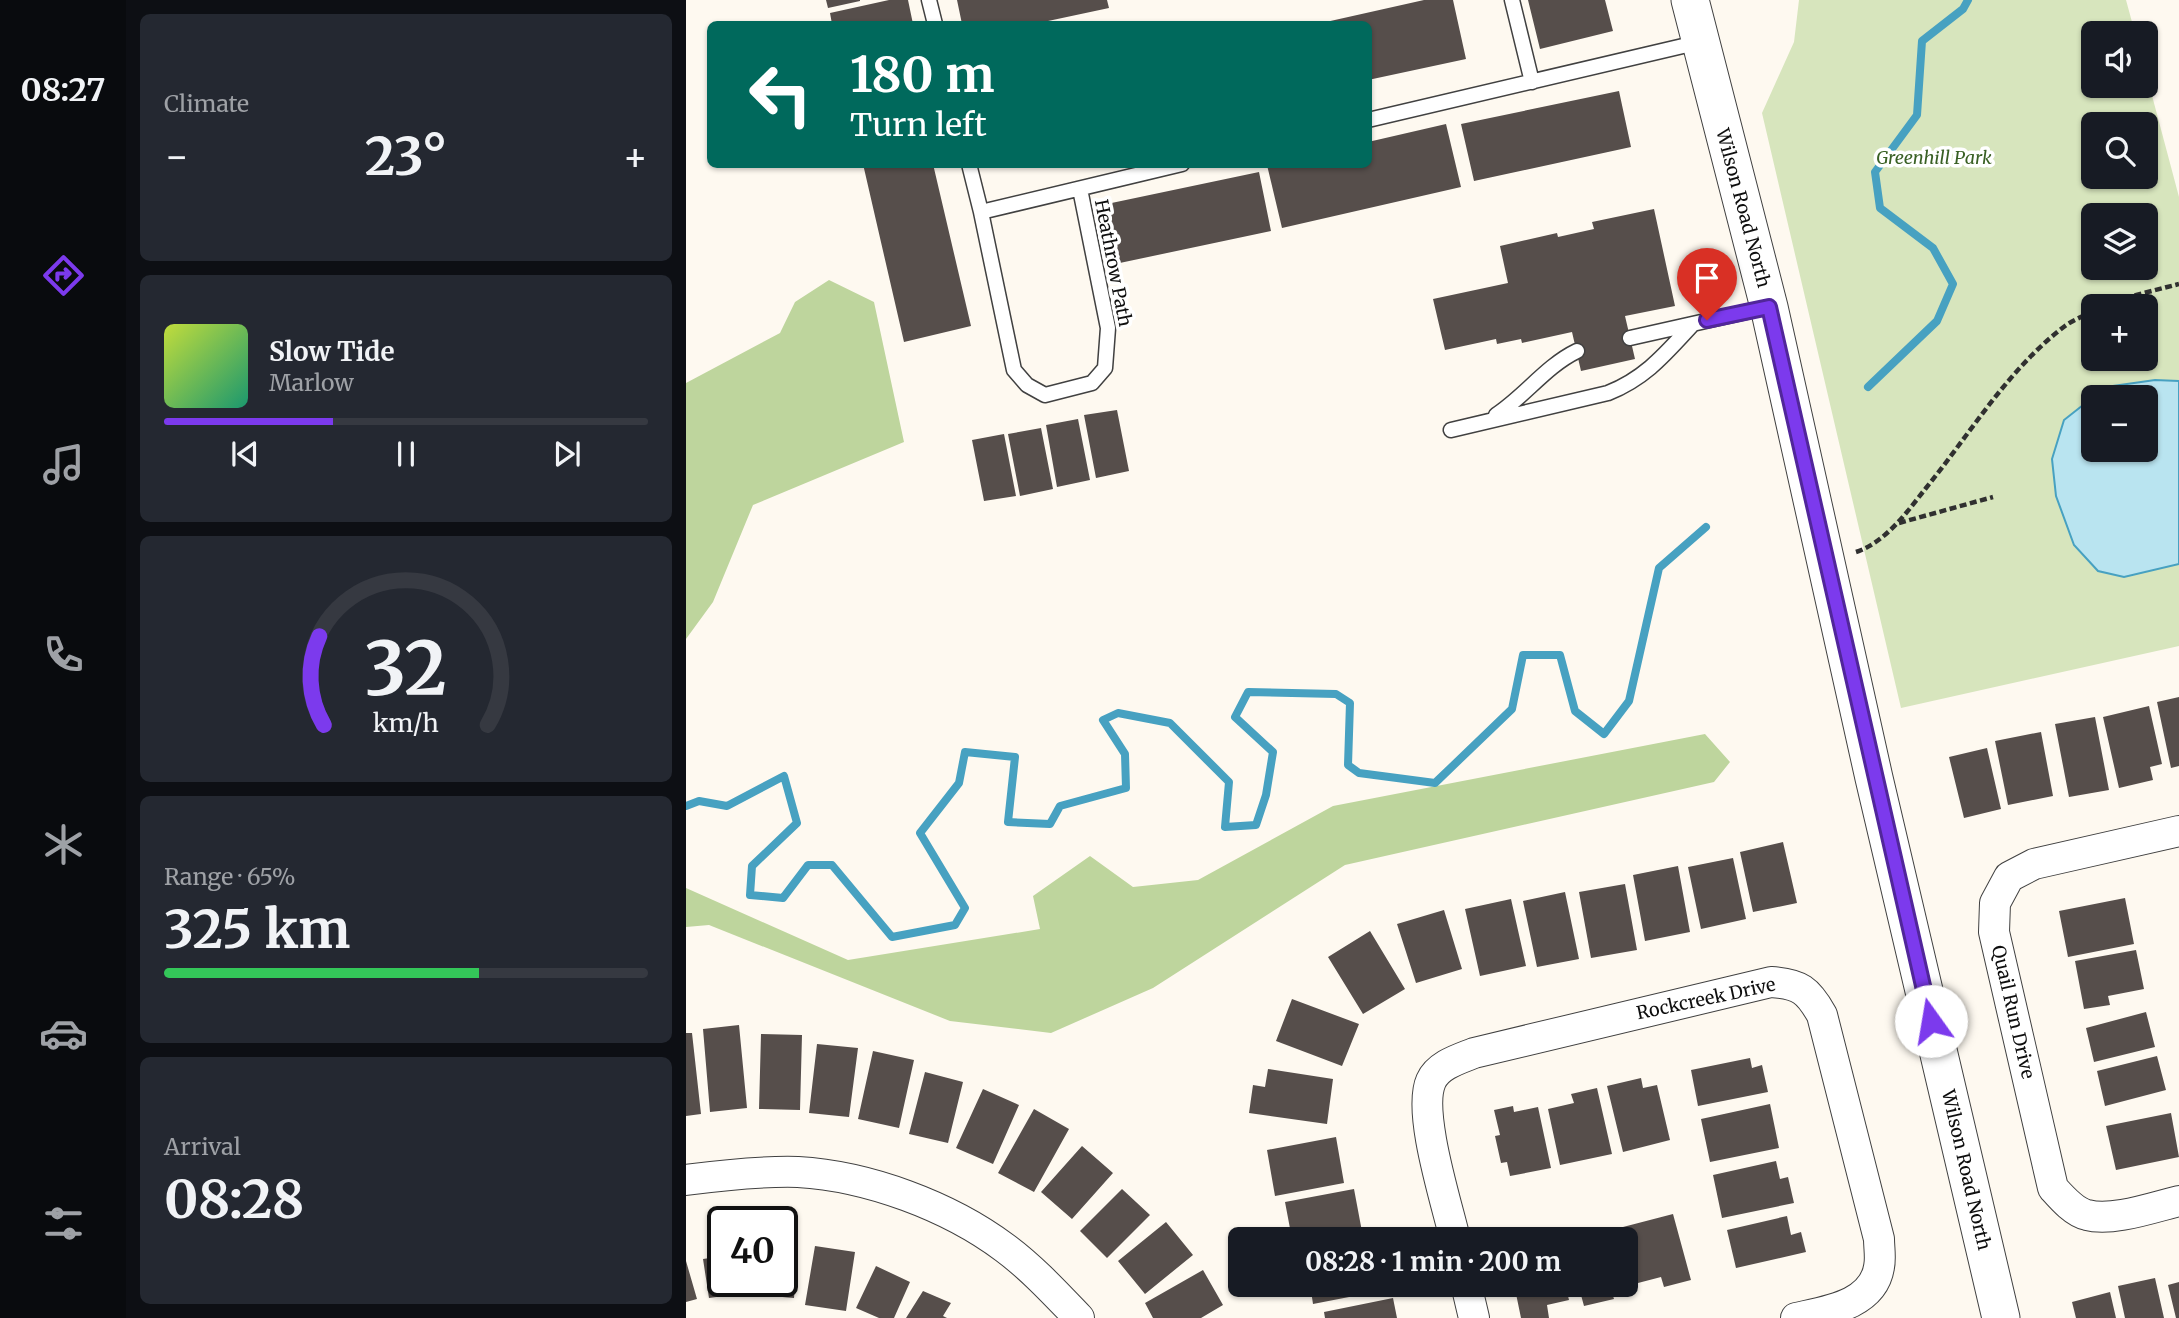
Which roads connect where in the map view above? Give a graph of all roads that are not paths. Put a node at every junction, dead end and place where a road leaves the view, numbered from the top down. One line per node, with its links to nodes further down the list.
1 (929, 0): 4 (lane)
2 (1512, 0): 6 (lane)
3 (1690, 0): 5 (street, Wilson Road North)
4 (934, 21)
5 (1700, 42): 6 (lane); 12 (street, Wilson Road North)
6 (1532, 82): 7 (lane)
7 (1372, 119)
8 (970, 168): 11 (lane, Heathrow Path)
9 (1166, 168): 10 (lane, Heathrow Path)
10 (1080, 189): 11 (lane, Heathrow Path); 11 (lane, Heathrow Path)
11 (981, 212)
12 (1769, 307): 13 (lane); 26 (street, Wilson Road North)
13 (1693, 324): 14 (lane); 16 (lane)
14 (1630, 338)
15 (1577, 351): 16 (lane)
16 (1488, 421): 17 (lane)
17 (1451, 430)
18 (2179, 831): 20 (street, Quail Run Drive)
19 (686, 1180): 23 (street)
20 (2179, 1201)
21 (1452, 1227): 25 (street, Rockcreek Drive)
22 (1469, 1297): 24 (street)
23 (1079, 1318)
24 (1474, 1318)
25 (1796, 1318)
26 (2001, 1318)

